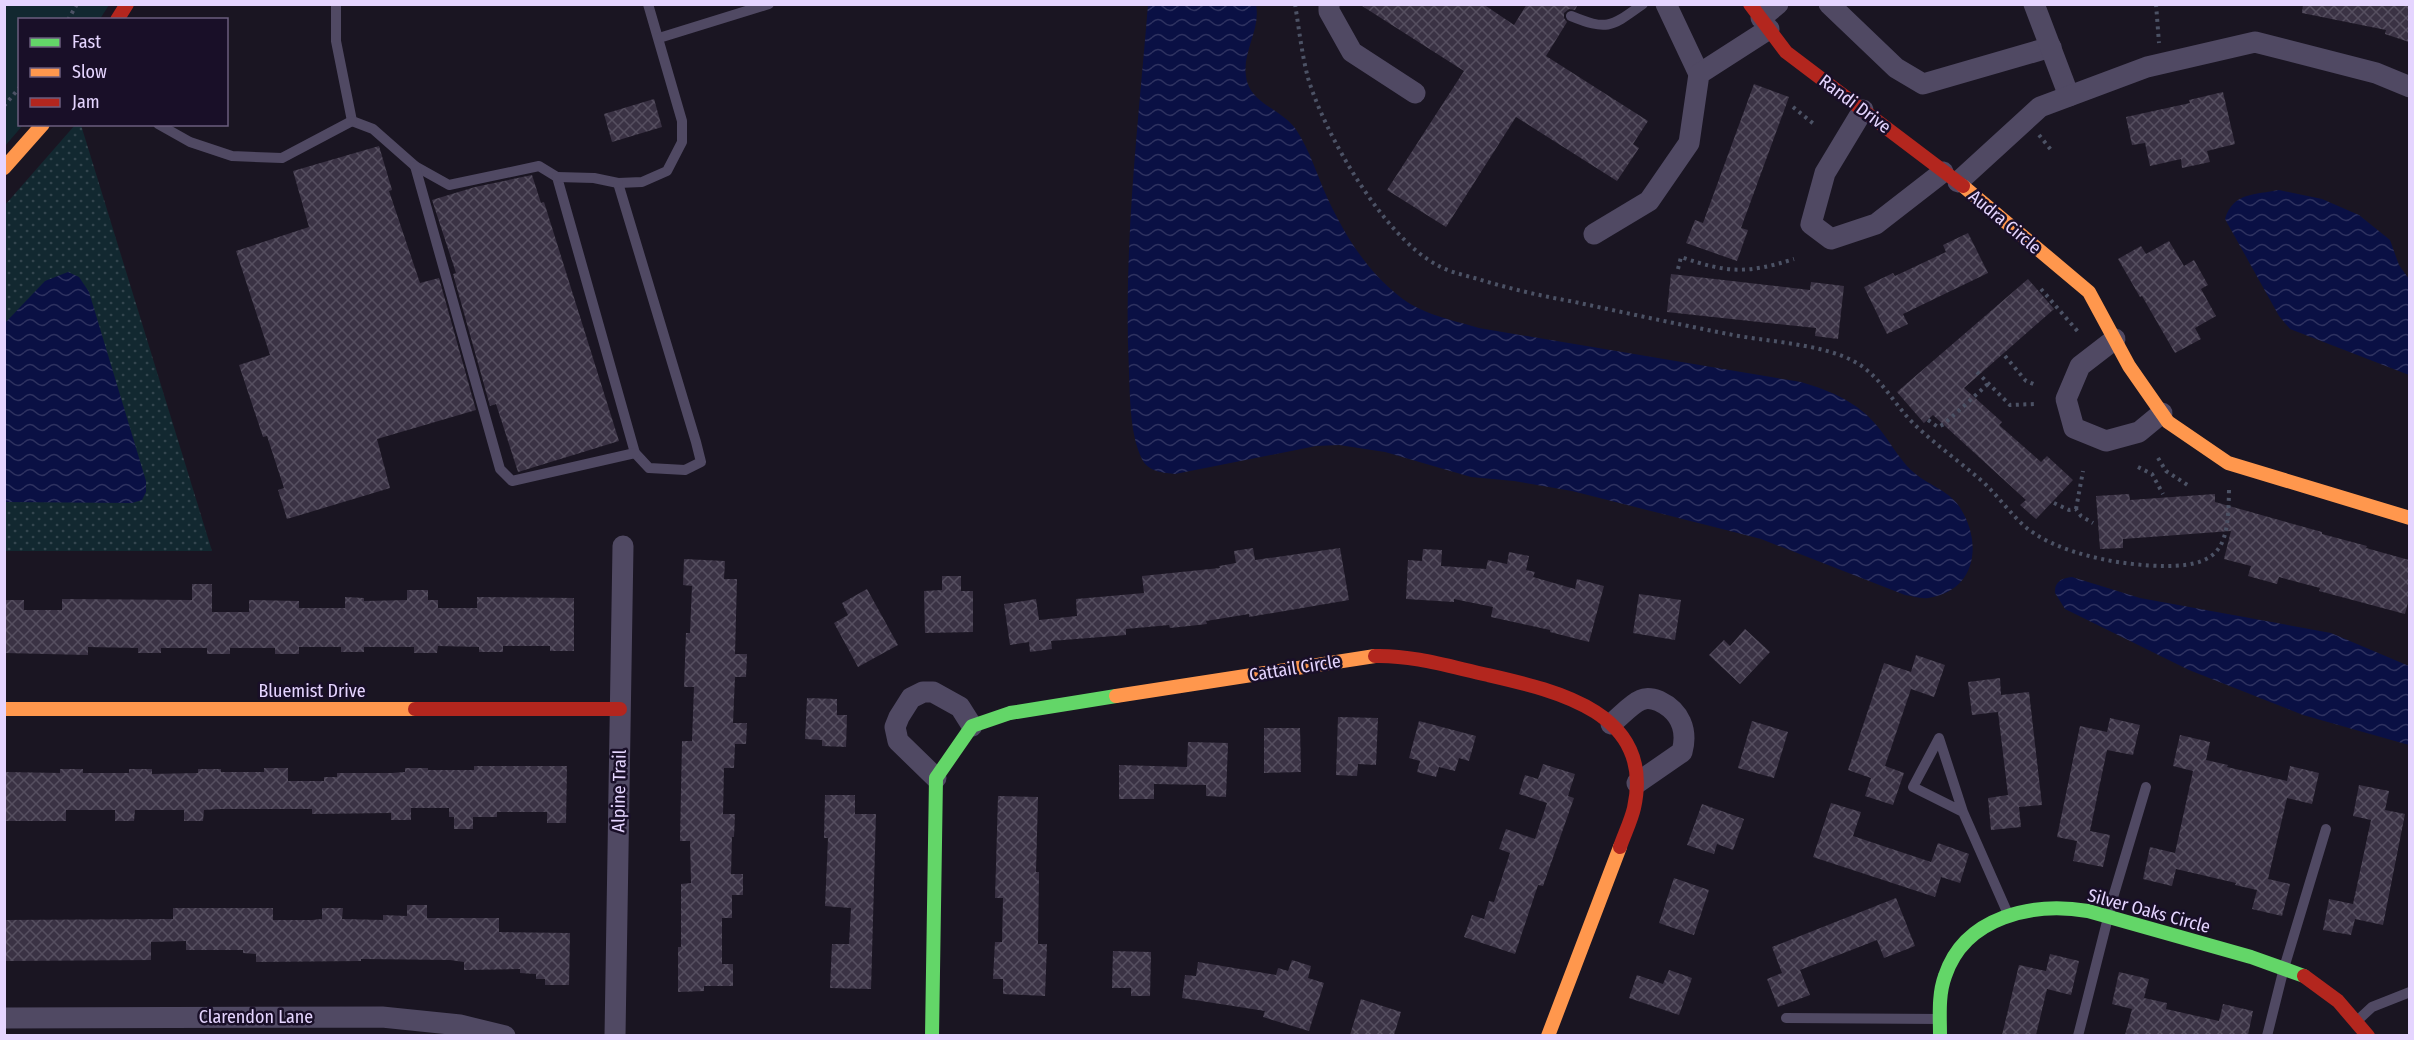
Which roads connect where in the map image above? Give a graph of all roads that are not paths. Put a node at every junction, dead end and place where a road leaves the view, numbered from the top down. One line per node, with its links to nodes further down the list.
1 (127, 4): 13 (street)
2 (336, 4): 21 (lane)
3 (648, 4): 14 (lane)
4 (769, 4): 14 (lane)
5 (1329, 4): 18 (street)
6 (1642, 4): 11 (lane)
7 (1666, 4): 16 (street)
8 (1778, 4): 12 (street)
9 (1829, 4): 15 (street)
10 (2034, 4): 15 (street)
11 (1571, 16)
12 (1760, 17): 16 (street); 20 (street, Randi Drive)
13 (118, 18)
14 (659, 38): 28 (lane)
15 (2050, 47): 19 (street)
16 (1699, 74): 29 (street)
17 (2409, 87): 19 (street, Audra Circle)
18 (1415, 93)
19 (2069, 96): 27 (street, Audra Circle)
20 (1863, 110): 27 (street, Randi Drive); 27 (street)
21 (352, 121): 23 (lane); 24 (lane)
22 (41, 126): 25 (street)
23 (162, 126)
24 (415, 166): 26 (lane); 32 (lane)
25 (4, 168)
26 (557, 177): 28 (lane); 32 (lane)
27 (1951, 177): 30 (street, Audra Circle)
28 (618, 183): 32 (lane)
29 (1594, 234)
30 (2115, 339): 31 (street, Audra Circle); 31 (street)
31 (2162, 413): 33 (street, Audra Circle)
32 (635, 453)
33 (2409, 518)
34 (623, 546): 36 (street, Alpine Trail)
35 (4, 709): 36 (street, Bluemist Drive)
36 (620, 709): 54 (street, Alpine Trail)
37 (1611, 724): 38 (street, Cattail Circle); 40 (street, Cattail Circle); 40 (street)
38 (972, 726): 39 (street); 39 (street)
39 (936, 778): 55 (street)
40 (1637, 783): 56 (street, Cattail Circle)
41 (2145, 787): 45 (lane)
42 (1963, 812): 42 (lane); 44 (lane)
43 (2326, 829): 46 (lane)
44 (2008, 914): 45 (street, Silver Oaks Circle); 50 (street, Silver Oaks Circle)
45 (2108, 918): 46 (street, Silver Oaks Circle); 58 (lane)
46 (2284, 968): 51 (street, Silver Oaks Circle); 59 (lane)
47 (2409, 992): 51 (lane)
48 (4, 1018): 52 (street, Clarendon Lane)
49 (1786, 1018): 50 (lane)
50 (1940, 1019): 57 (street, Silver Oaks Circle)
51 (2357, 1021): 60 (street, Silver Oaks Circle)
52 (79, 1027): 53 (street, Clarendon Lane)
53 (505, 1035)
54 (615, 1035)
55 (932, 1035)
56 (1548, 1035)
57 (1940, 1035)
58 (2078, 1035)
59 (2267, 1035)
60 (2368, 1035)

